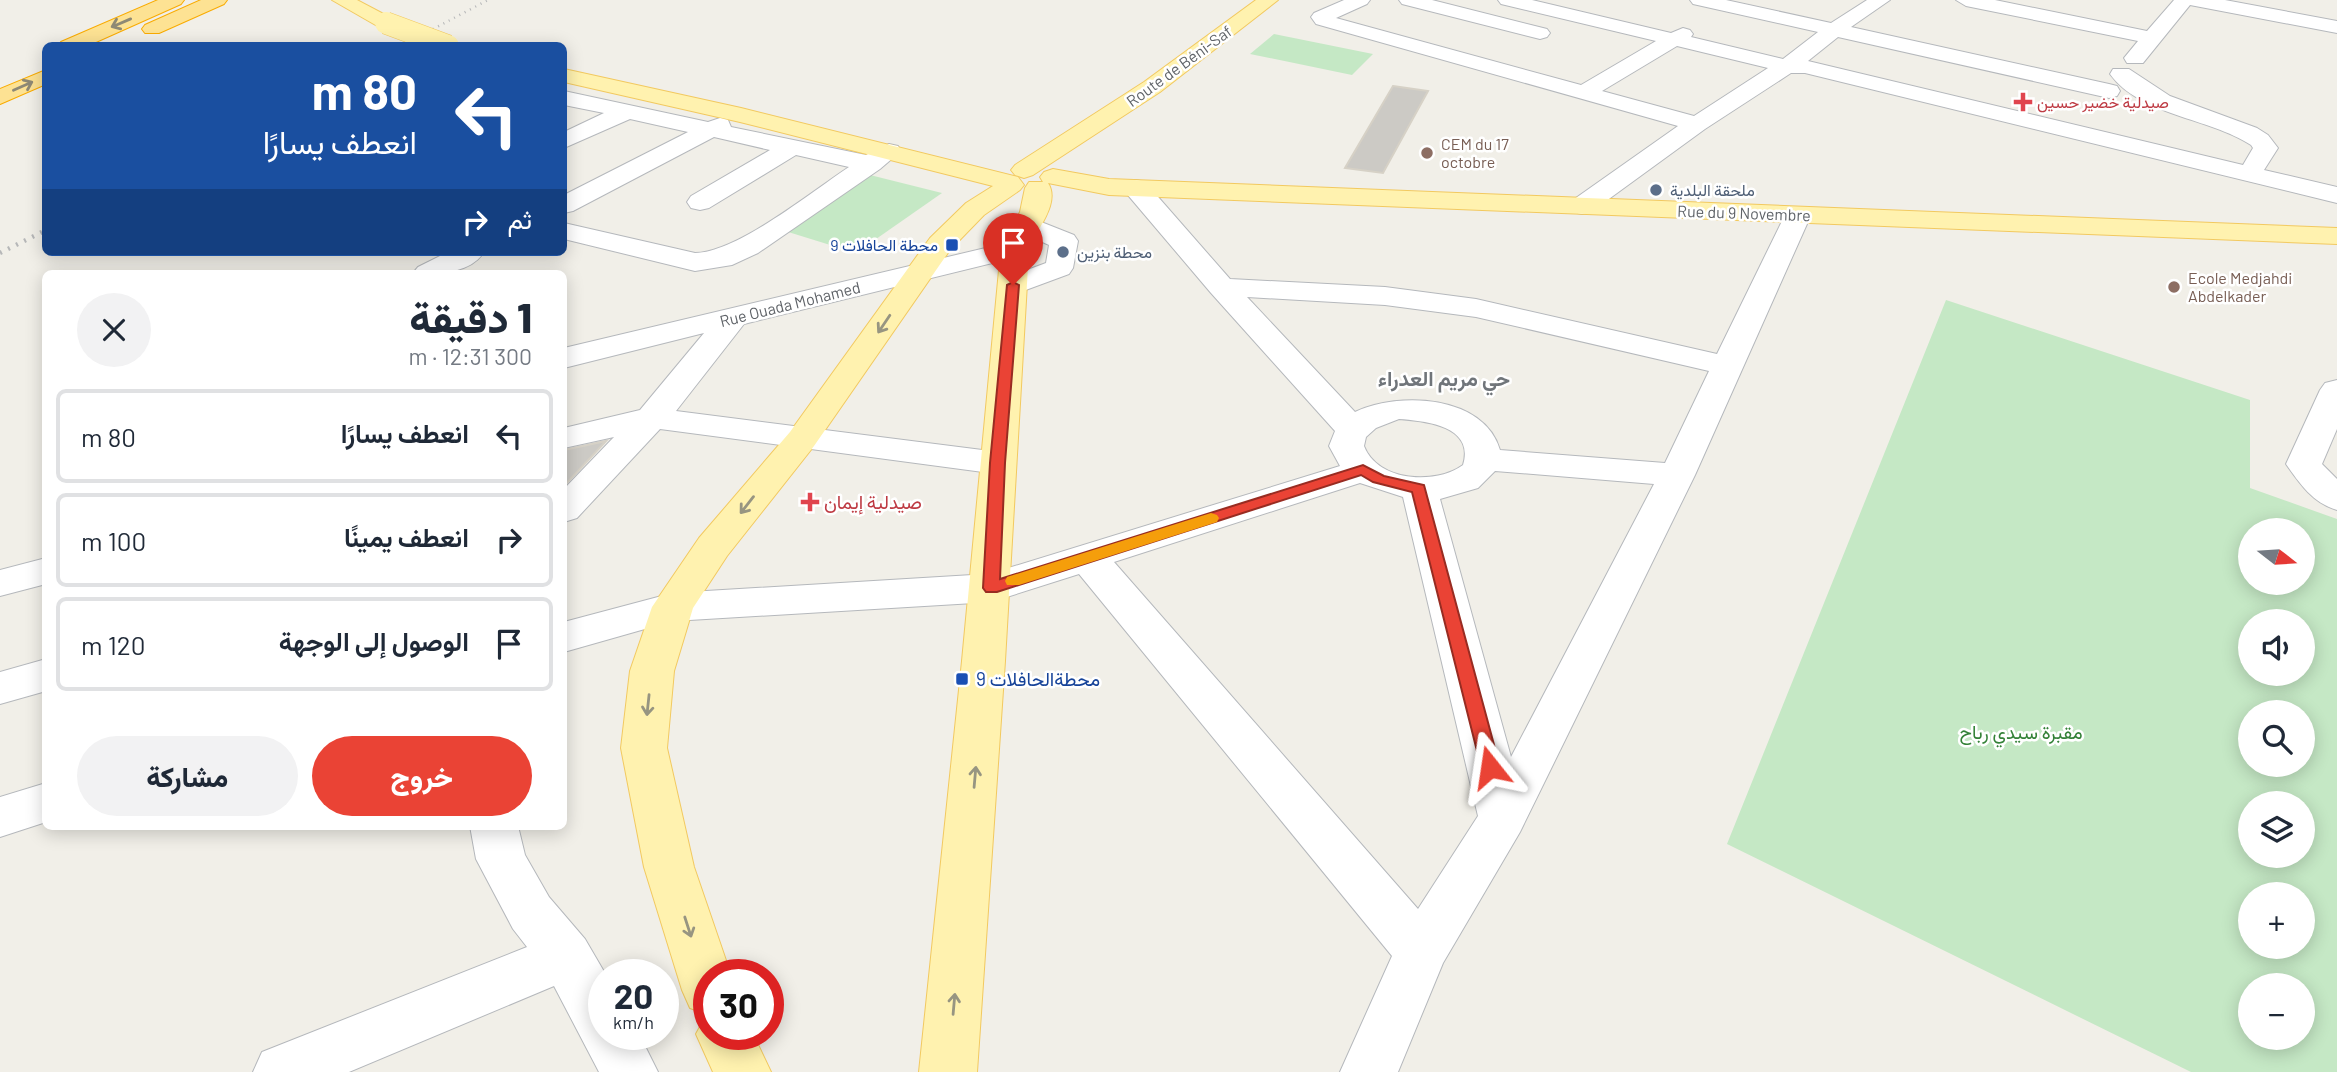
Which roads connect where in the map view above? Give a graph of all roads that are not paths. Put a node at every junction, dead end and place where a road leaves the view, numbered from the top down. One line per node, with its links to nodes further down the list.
1 (174, 0): 24 (highway, one-way to 24)
2 (217, 0): 25 (highway)
3 (342, 0): 26 (main road, bridge)
4 (1268, 0): 52 (main road, Route de Béni-Saf)
5 (1360, 0): 28 (street)
6 (1409, 0): 16 (street)
7 (1508, 0): 13 (street)
8 (1700, 0): 14 (street)
9 (1880, 0): 19 (street)
10 (1966, 0): 15 (street)
11 (2184, 0): 21 (street)
12 (2194, 0): 18 (street)
13 (1540, 3): 16 (street); 20 (street)
14 (1737, 4): 19 (street); 20 (street)
15 (2011, 4): 17 (street); 21 (street)
16 (1502, 23): 22 (street); 28 (street)
17 (1989, 24)
18 (2337, 27)
19 (1835, 29): 29 (street); 32 (street)
20 (1691, 30): 31 (street); 32 (street)
21 (2153, 37): 36 (street)
22 (1564, 39)
23 (1971, 40): 29 (street)
24 (77, 42)
25 (124, 42)
26 (437, 42)
27 (1614, 52): 31 (street)
28 (1441, 53): 37 (street)
29 (1953, 56): 36 (street); 38 (street)
30 (42, 57): 33 (highway)
31 (1639, 58): 37 (street)
32 (1795, 64): 38 (street); 43 (street)
33 (0, 75)
34 (567, 77): 42 (main road, Rue du 9 Novembre)
35 (42, 78): 39 (highway, one-way to 35)
36 (2115, 83): 45 (street); 49 (street)
37 (1584, 92): 43 (street)
38 (1912, 93): 45 (street)
39 (0, 97)
40 (567, 99): 41 (street)
41 (628, 111): 44 (street); 46 (street)
42 (741, 115): 44 (street); 48 (main road, Rue du 9 Novembre)
43 (1697, 124): 55 (street)
44 (713, 128): 47 (street); 54 (street)
45 (2073, 131): 49 (street)
46 (567, 140)
47 (794, 146): 48 (street); 53 (street)
48 (891, 157): 52 (main road, Rue du 9 Novembre); 56 (main road); 58 (street)
49 (2249, 174): 51 (street)
50 (1123, 187): 52 (main road, Rue du 9 Novembre); 55 (main road, Rue du 9 Novembre); 63 (street)
51 (2337, 195)
52 (1028, 199): 56 (main road); 62 (street, Rue Ouada Mohamed); 73 (main road)
53 (700, 202)
54 (567, 203)
55 (1582, 206): 57 (main road, Rue du 9 Novembre)
56 (975, 209): 62 (main road)
57 (1798, 215): 59 (main road, Rue du 9 Novembre); 66 (street)
58 (567, 232)
59 (2337, 236)
60 (462, 256): 61 (street)
61 (434, 270)
62 (918, 272): 64 (street, Rue Ouada Mohamed); 71 (main road, one-way to 71)
63 (1221, 288): 66 (street); 69 (street)
64 (732, 319): 65 (street, Rue Ouada Mohamed); 68 (street)
65 (567, 357)
66 (1727, 366): 75 (street)
67 (2337, 390): 77 (street)
68 (652, 418): 70 (street); 71 (street); 78 (street)
69 (1352, 429): 72 (street); 74 (street)
70 (567, 437)
71 (802, 439): 73 (street); 83 (main road, one-way to 83)
72 (1483, 459): 75 (street); 76 (street)
73 (998, 463): 82 (main road)
74 (1363, 470): 76 (street); 79 (street)
75 (1677, 475): 89 (street)
76 (1419, 489): 89 (street)
77 (2337, 498)
78 (567, 507)
79 (1088, 558): 82 (street); 91 (street)
80 (42, 572): 81 (street)
81 (0, 583)
82 (992, 588): 83 (street); 100 (main road, one-way to 82)
83 (673, 607): 84 (street); 93 (main road, one-way to 93)
84 (567, 636)
85 (42, 676): 86 (street)
86 (0, 688)
87 (42, 803): 88 (street)
88 (0, 817)
89 (1503, 818): 91 (street)
90 (495, 830): 92 (street)
91 (1421, 951): 101 (street)
92 (566, 956): 94 (street); 97 (street)
93 (699, 959)
94 (588, 996)
95 (617, 1050): 98 (street)
96 (732, 1050): 99 (main road)
97 (282, 1072)
98 (629, 1072)
99 (743, 1072)
100 (948, 1072)
101 (1368, 1072)

